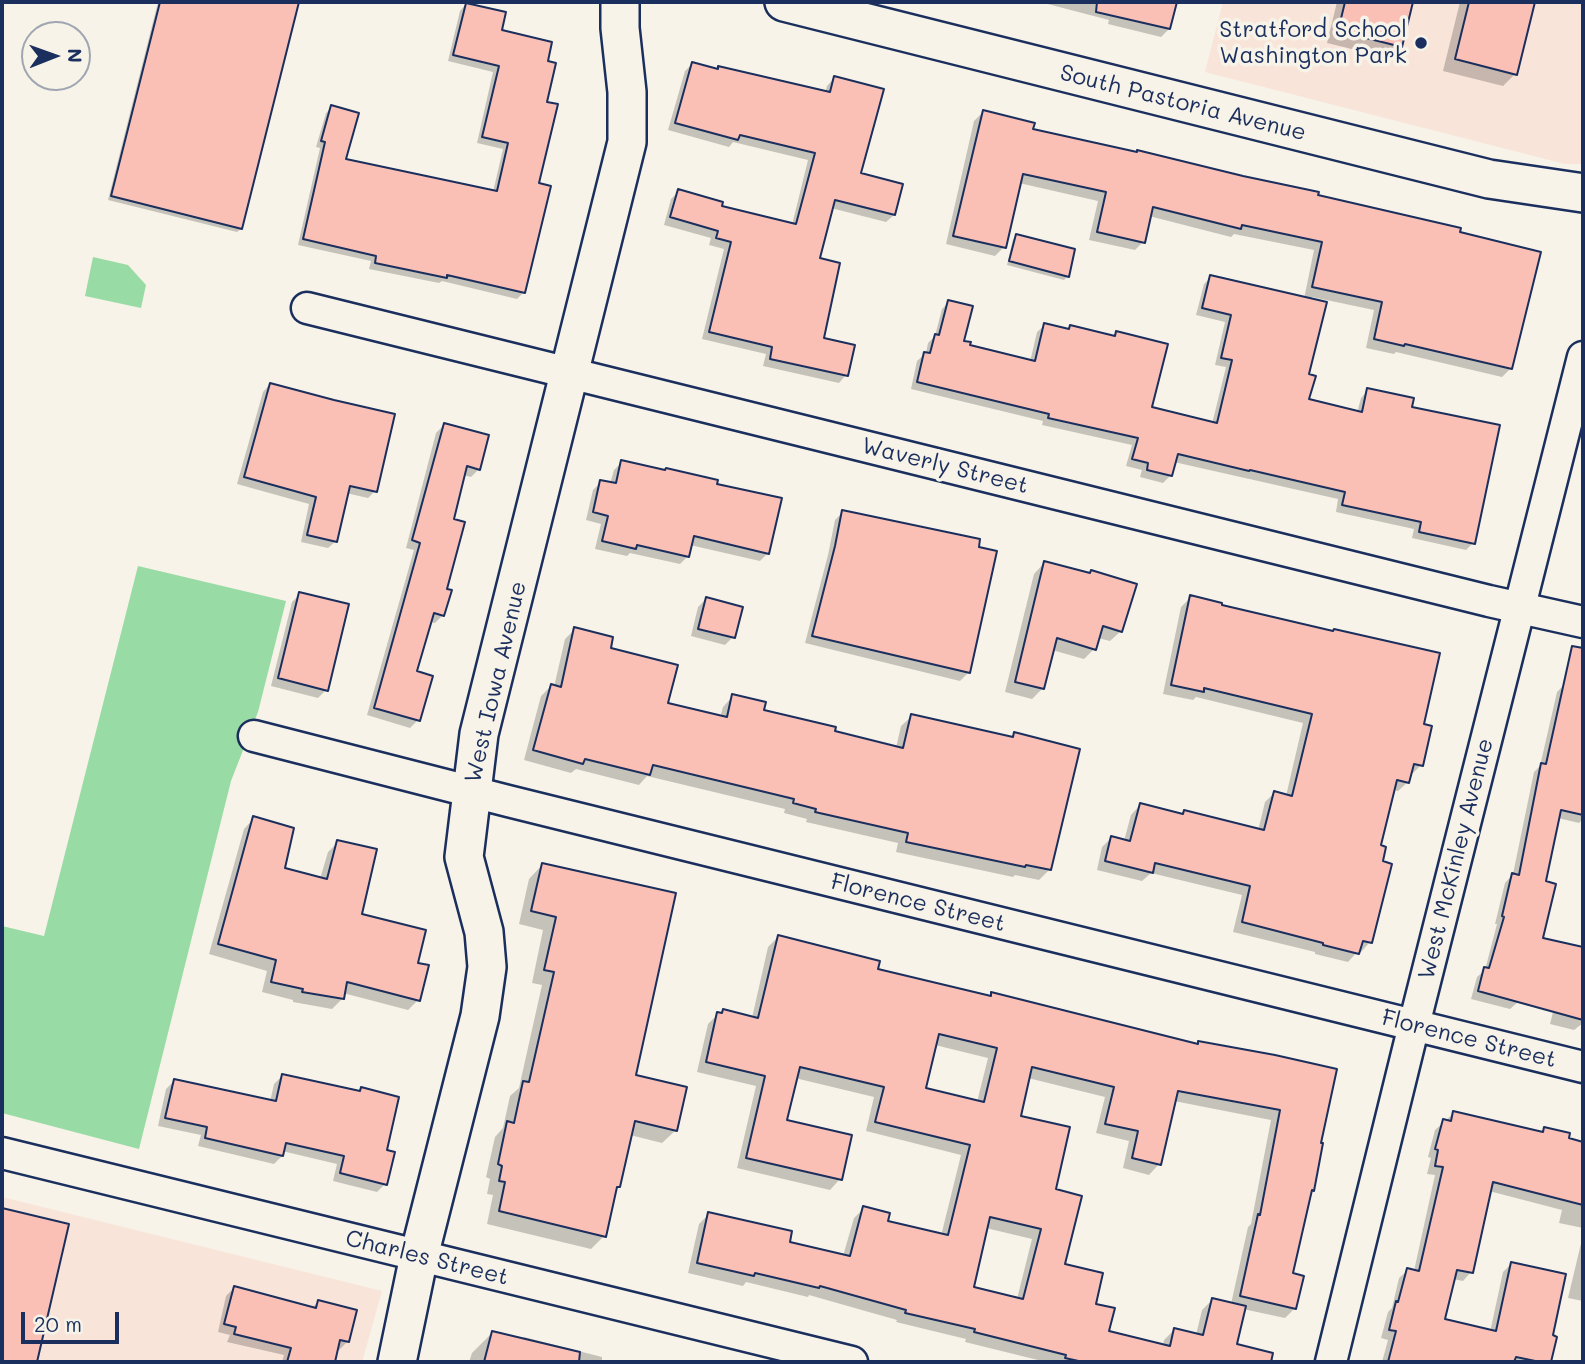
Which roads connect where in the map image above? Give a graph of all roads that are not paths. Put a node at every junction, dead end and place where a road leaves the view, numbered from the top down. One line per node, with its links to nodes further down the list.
1 (620, 2): 6 (street, West Iowa Avenue)
2 (785, 2): 3 (street, South Pastoria Avenue)
3 (1583, 193)
4 (307, 308): 6 (street, Waverly Street)
5 (1583, 357): 7 (street, West McKinley Avenue)
6 (570, 374): 7 (street, Waverly Street); 10 (street, West Iowa Avenue)
7 (1520, 607): 8 (street, Waverly Street); 11 (street, West McKinley Avenue)
8 (1583, 622)
9 (254, 736): 10 (street, Florence Street)
10 (471, 792): 11 (street, Florence Street); 14 (street, West Iowa Avenue)
11 (1414, 1026): 12 (street, Florence Street); 17 (street, West McKinley Avenue)
12 (1583, 1067)
13 (2, 1153): 14 (street, Charles Street)
14 (419, 1256): 15 (street, West Iowa Avenue); 16 (street, Charles Street)
15 (397, 1362)
16 (852, 1362)
17 (1331, 1362)

